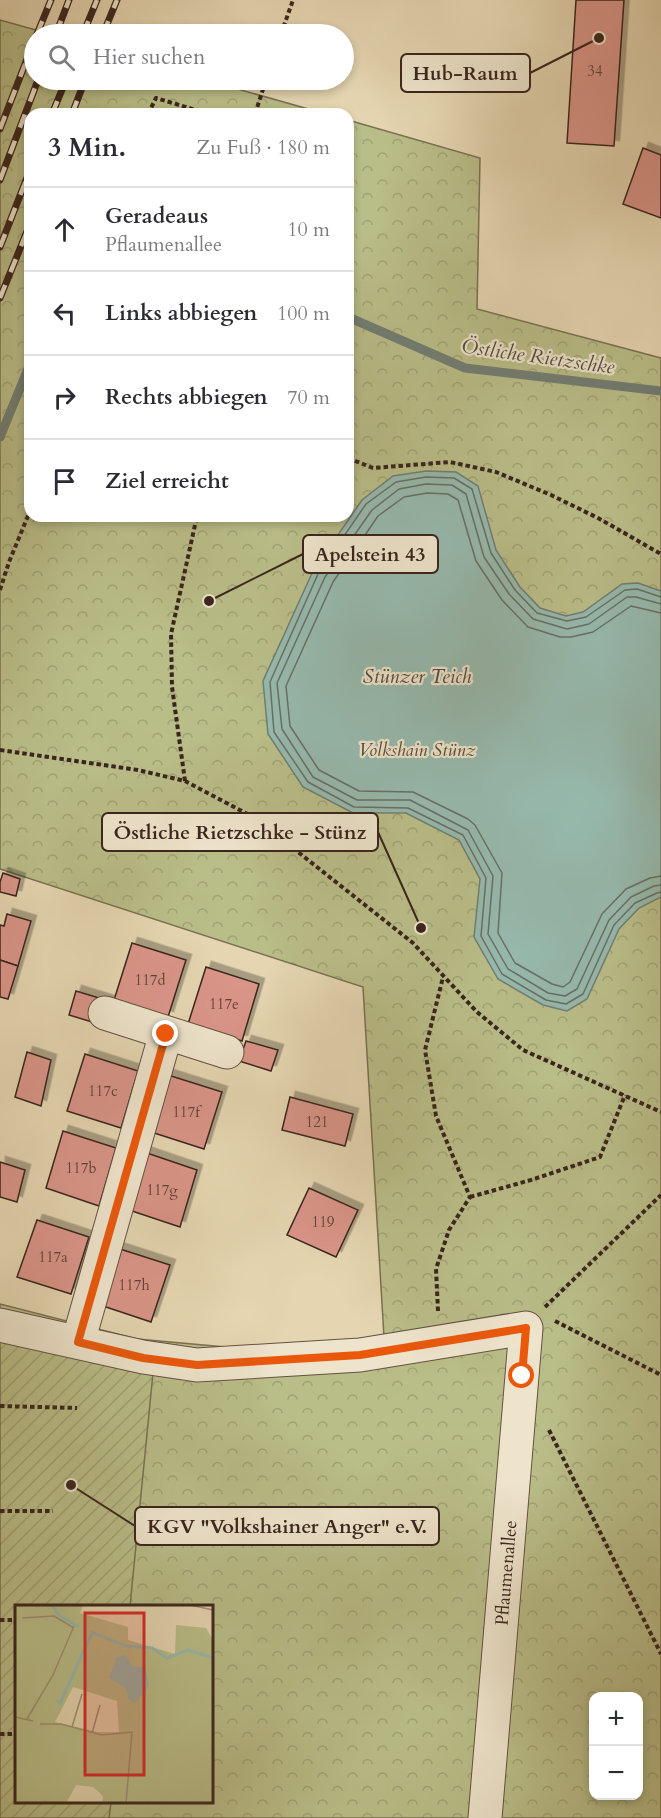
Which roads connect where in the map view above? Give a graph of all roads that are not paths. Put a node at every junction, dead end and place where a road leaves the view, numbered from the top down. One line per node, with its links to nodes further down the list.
1 (105, 1013): 2 (street)
2 (166, 1034): 3 (street); 5 (street)
3 (227, 1052)
4 (0, 1325): 5 (street)
5 (78, 1342): 6 (street, Pflaumenallee)
6 (485, 1818)

